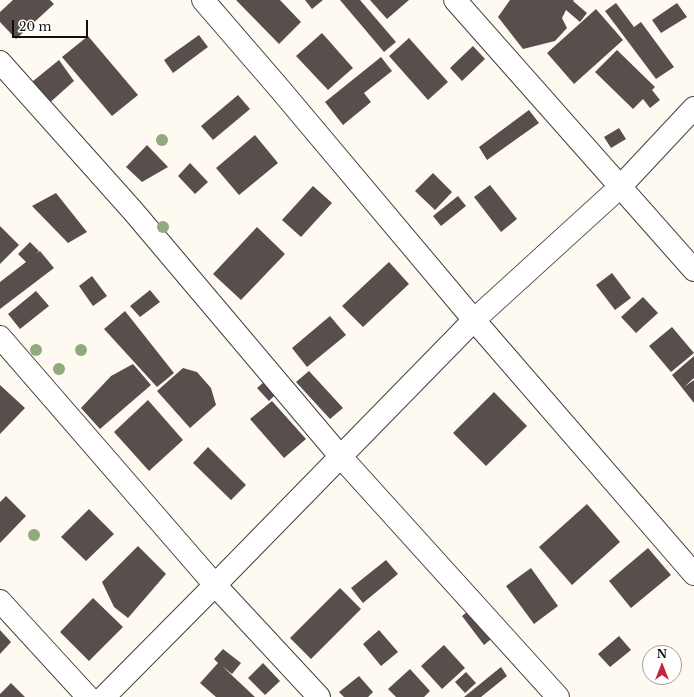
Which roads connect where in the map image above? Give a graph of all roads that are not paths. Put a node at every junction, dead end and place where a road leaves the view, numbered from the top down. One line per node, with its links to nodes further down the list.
1 (204, 0): 7 (street)
2 (455, 0): 5 (street)
3 (0, 62): 9 (street)
4 (694, 108): 5 (street)
5 (620, 187): 6 (street); 7 (street)
6 (694, 270)
7 (474, 320): 9 (street); 10 (street)
8 (0, 337): 11 (street)
9 (340, 456): 11 (street); 16 (street)
10 (694, 574)
11 (215, 585): 14 (street); 15 (street)
12 (0, 601): 13 (street)
13 (88, 697)
14 (104, 697)
15 (319, 697)
16 (558, 697)

